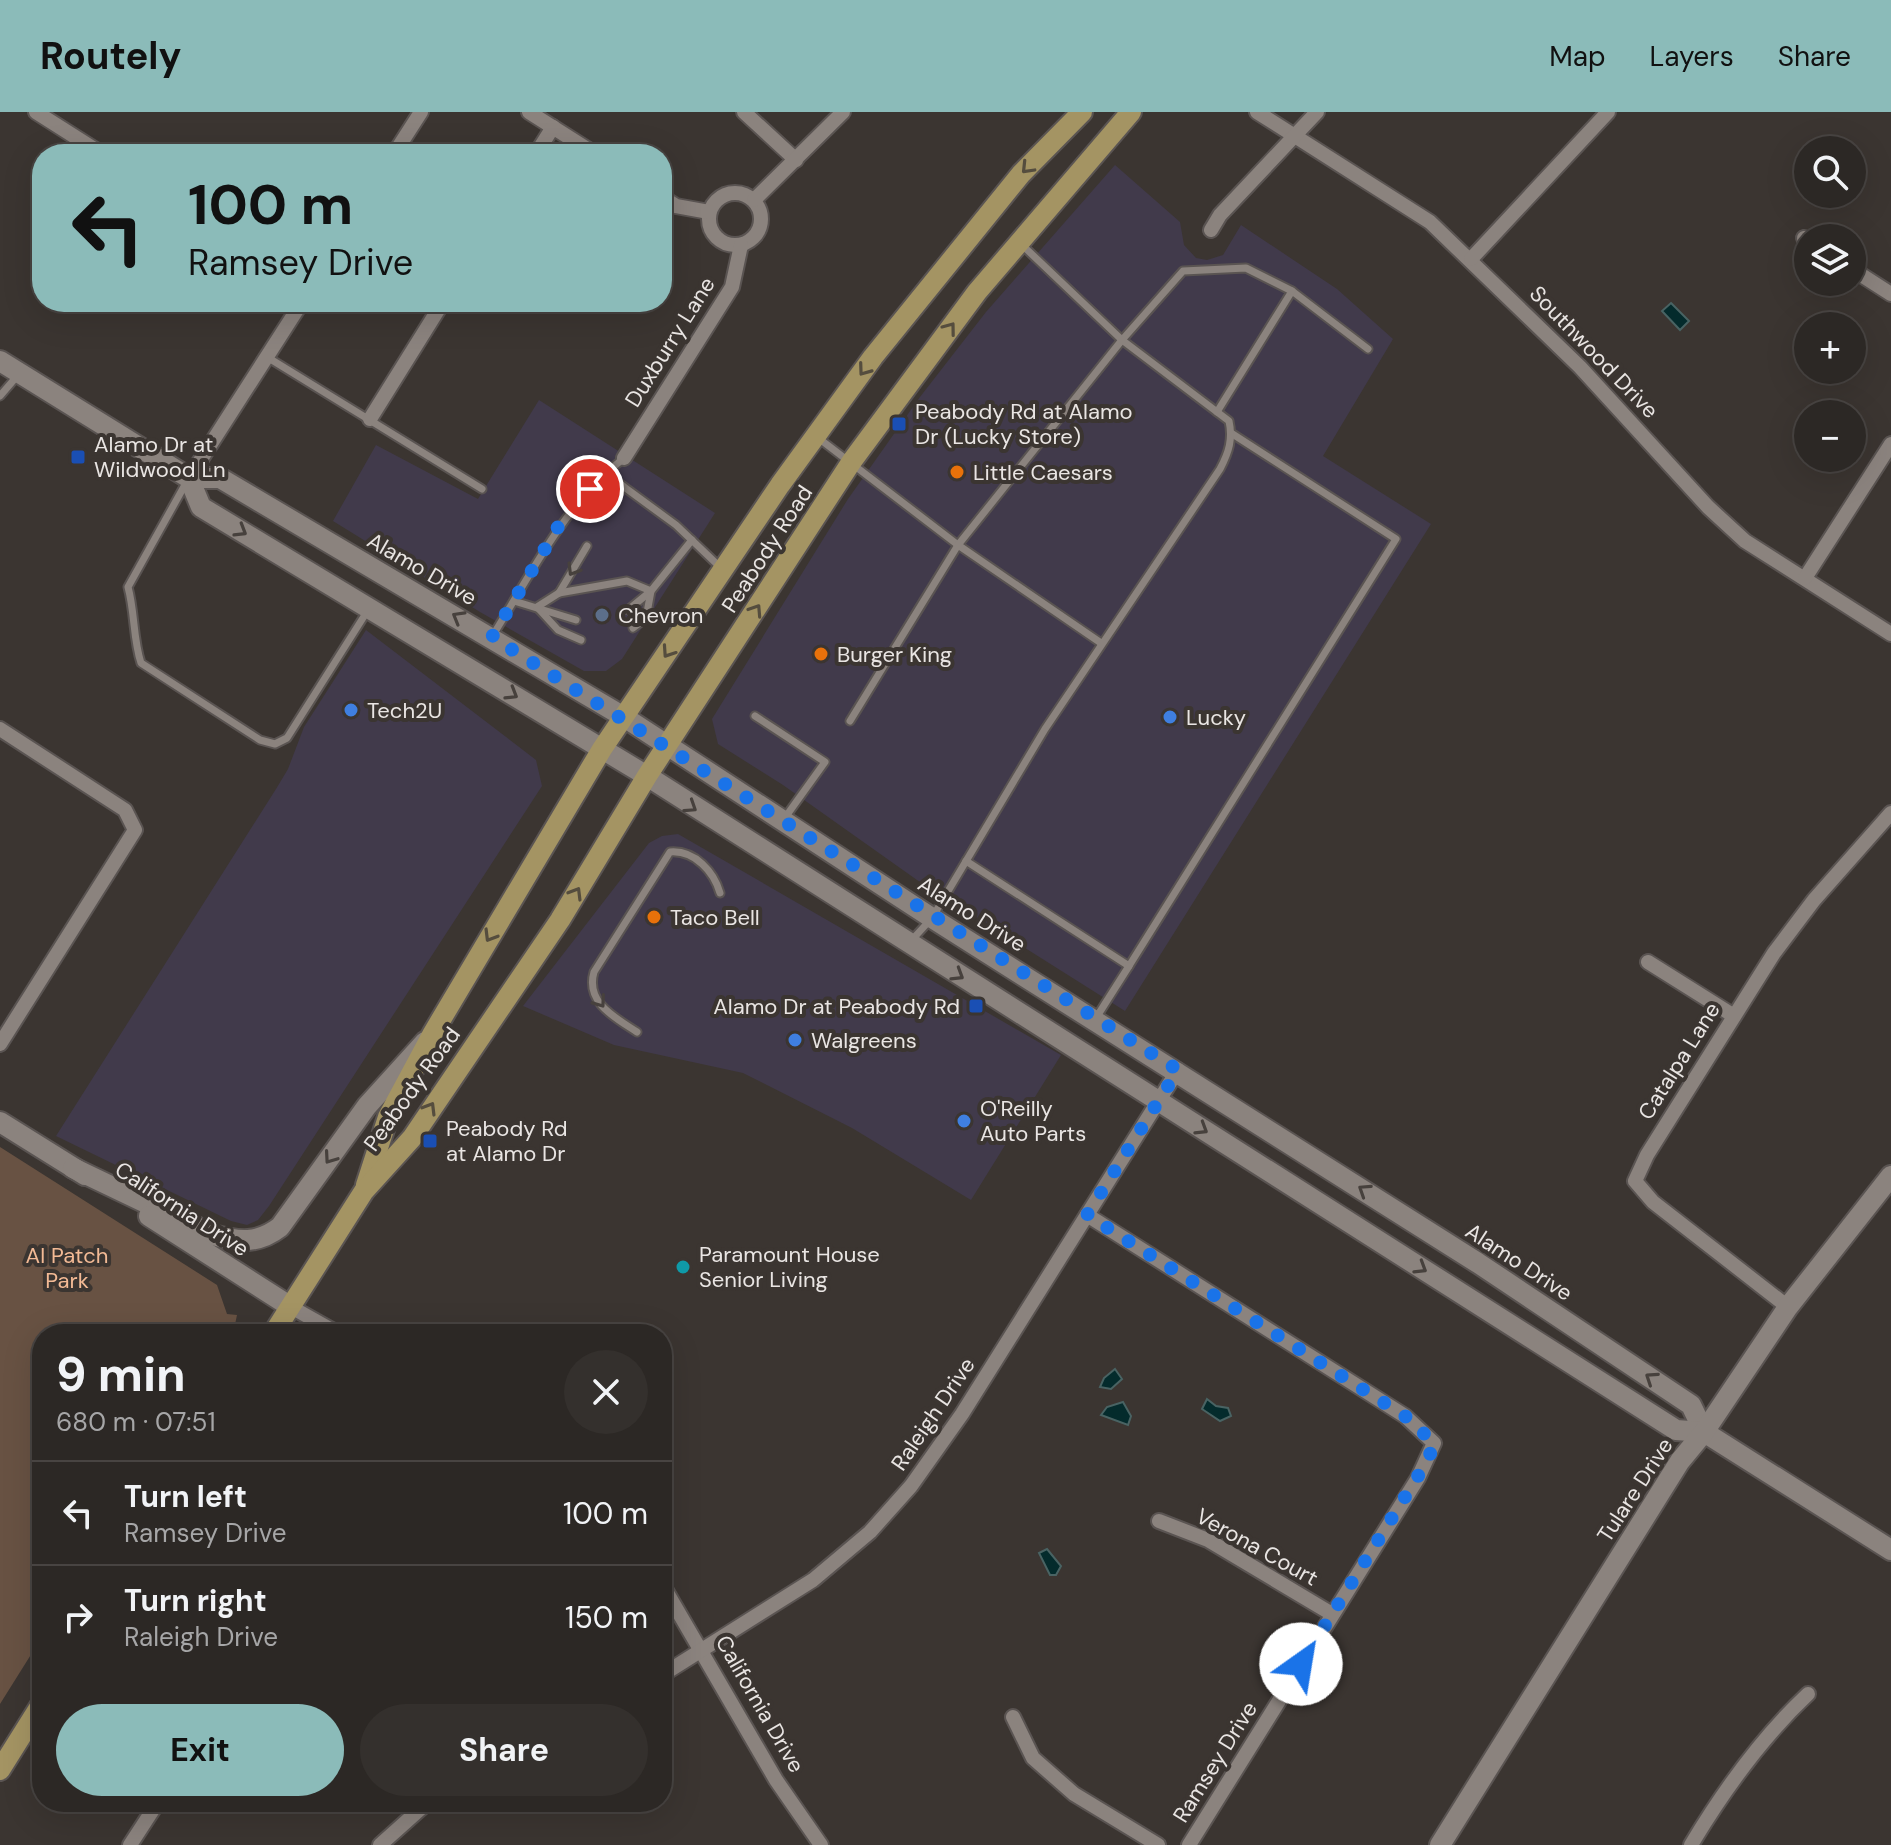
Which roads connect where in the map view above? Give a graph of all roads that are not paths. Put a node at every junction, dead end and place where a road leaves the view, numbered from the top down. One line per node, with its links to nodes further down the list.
1 (36, 112): 13 (street)
2 (421, 112): 14 (street)
3 (529, 112): 11 (street)
4 (744, 112): 17 (street)
5 (843, 112): 17 (street)
6 (1082, 112): 39 (main road, Peabody Road, one-way to 39)
7 (1131, 112): 22 (main road, Peabody Road)
8 (1257, 112): 12 (street, Southwood Drive)
9 (1317, 112): 12 (street)
10 (1608, 112): 24 (street)
11 (553, 127): 15 (street); 16 (street)
12 (1292, 138): 21 (street); 24 (street, Southwood Drive)
13 (86, 144)
14 (400, 144)
15 (542, 144)
16 (579, 144)
17 (796, 160): 18 (street)
18 (754, 200): 20 (street); 23 (street)
19 (672, 203): 20 (street)
20 (709, 212): 23 (street)
21 (1211, 230)
22 (1020, 242): 30 (lane); 42 (main road, Peabody Road, one-way to 22)
23 (741, 245): 41 (street, Duxburry Lane)
24 (1471, 259): 52 (street, Southwood Drive)
25 (1866, 278): 27 (street)
26 (1292, 291): 30 (lane); 31 (lane); 36 (lane)
27 (1891, 294)
28 (296, 312): 32 (street)
29 (437, 312): 37 (street)
30 (1122, 340): 36 (lane); 49 (lane)
31 (1368, 349)
32 (267, 357): 37 (lane); 44 (street)
33 (0, 361): 34 (main road, Alamo Drive)
34 (19, 373): 35 (lane); 44 (main road, Alamo Drive)
35 (0, 396)
36 (1217, 412): 38 (lane)
37 (370, 419): 46 (lane)
38 (1231, 433): 64 (lane); 79 (lane)
39 (816, 436): 42 (lane); 51 (main road, Peabody Road)
40 (1891, 444): 52 (street)
41 (624, 458): 43 (lane)
42 (852, 461): 49 (lane); 69 (main road, Peabody Road, one-way to 42)
43 (605, 473): 45 (lane); 55 (lane)
44 (189, 478): 57 (main road, Alamo Drive, one-way to 57); 57 (lane); 62 (main road, Alamo Drive, one-way to 44)
45 (623, 486): 47 (lane); 48 (lane)
46 (482, 489)
47 (609, 509)
48 (692, 540): 51 (lane); 53 (lane)
49 (958, 545): 64 (lane); 67 (lane)
50 (587, 546): 54 (lane, one-way to 54)
51 (723, 570): 66 (main road, Peabody Road, one-way to 66)
52 (1805, 578): 61 (street, Southwood Drive)
53 (651, 591): 54 (lane); 58 (lane); 60 (lane)
54 (559, 593): 56 (lane)
55 (514, 601): 56 (lane); 62 (lane)
56 (537, 607): 59 (lane); 63 (lane)
57 (369, 608): 70 (main road, Alamo Drive, one-way to 70)
58 (628, 610)
59 (576, 620)
60 (633, 628)
61 (1891, 634)
62 (492, 637): 66 (main road, Alamo Drive)
63 (581, 640)
64 (1101, 643): 74 (lane)
65 (755, 716): 73 (lane)
66 (624, 717): 69 (main road, Alamo Drive); 70 (main road, Peabody Road)
67 (850, 721)
68 (0, 729): 84 (street)
69 (668, 746): 71 (main road, Peabody Road); 73 (main road, Alamo Drive)
70 (602, 749): 71 (main road, Alamo Drive); 83 (main road, Peabody Road, one-way to 83)
71 (647, 776): 77 (main road, Alamo Drive, one-way to 77); 90 (main road, Peabody Road, one-way to 71)
72 (1891, 813): 80 (street, Catalpa Lane)
73 (782, 821): 76 (main road, Alamo Drive)
74 (966, 861): 76 (lane); 79 (lane)
75 (720, 893): 82 (lane, one-way to 82)
76 (932, 918): 77 (lane); 81 (main road, Alamo Drive)
77 (909, 944): 86 (main road, Alamo Drive, one-way to 86)
78 (1648, 962): 80 (street)
79 (1129, 966): 81 (lane)
80 (1734, 1016): 93 (street, Catalpa Lane)
81 (1095, 1019): 85 (main road, Alamo Drive)
82 (637, 1032)
83 (433, 1033): 88 (main road, one-way to 88); 90 (main road, Peabody Road)
84 (0, 1044)
85 (1178, 1070): 86 (street, Raleigh Drive); 96 (main road, Alamo Drive, one-way to 85)
86 (1159, 1101): 91 (street, Raleigh Drive); 96 (main road, Alamo Drive, one-way to 96)
87 (0, 1122): 88 (main road, California Drive)
88 (73, 1168): 92 (main road, California Drive)
89 (1891, 1176): 93 (main road, Tulare Drive)
90 (364, 1191): 92 (main road, Peabody Road)
91 (1087, 1215): 100 (street, Ramsey Drive); 101 (street, Raleigh Drive)
92 (291, 1307): 94 (main road, Peabody Road); 95 (street, California Drive)
93 (1788, 1307): 96 (main road, Tulare Drive)
94 (280, 1324)
95 (321, 1324)
96 (1704, 1432): 98 (main road, Alamo Drive); 114 (main road, Tulare Drive)
97 (1159, 1521): 100 (street, Verona Court)
98 (1891, 1550)
99 (672, 1601): 101 (street, California Drive)
100 (1332, 1614): 113 (street, Ramsey Drive)
101 (700, 1649): 102 (street, Raleigh Drive); 111 (street, California Drive)
102 (672, 1668)
103 (1808, 1694): 115 (street)
104 (1013, 1717): 112 (street)
105 (32, 1719): 106 (main road)
106 (0, 1770)
107 (151, 1812): 109 (street)
108 (417, 1812): 110 (street)
109 (130, 1845)
110 (380, 1845)
111 (821, 1845)
112 (1158, 1845)
113 (1189, 1845)
114 (1440, 1845)
115 (1691, 1845)

